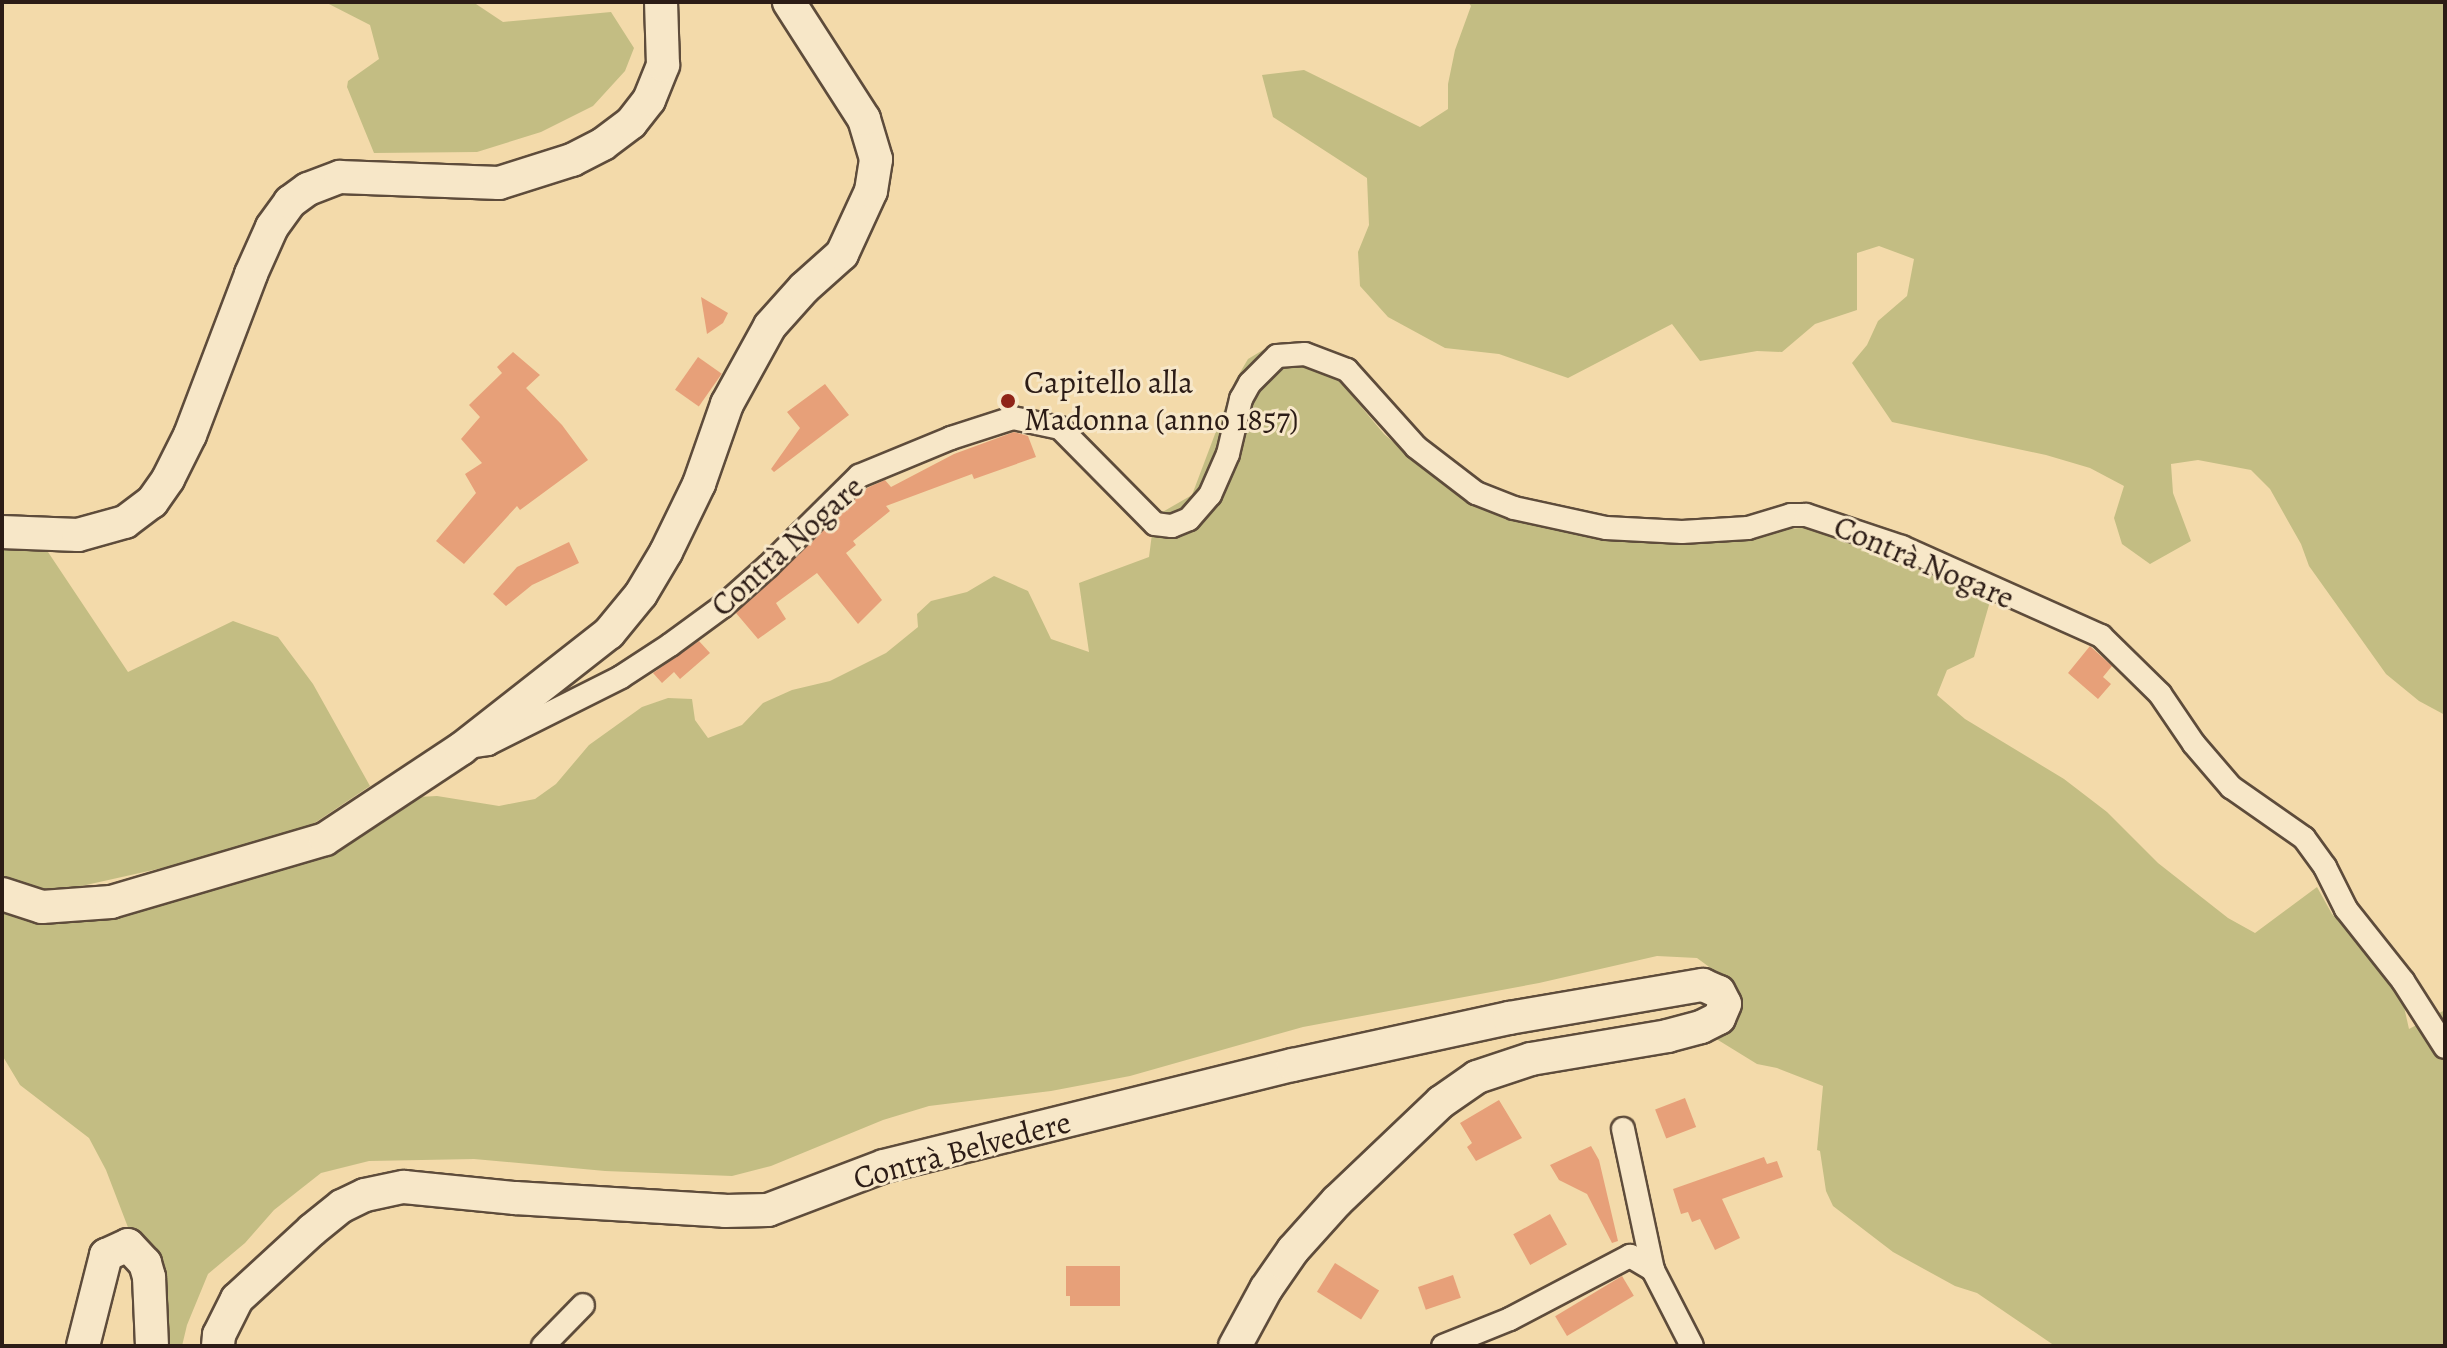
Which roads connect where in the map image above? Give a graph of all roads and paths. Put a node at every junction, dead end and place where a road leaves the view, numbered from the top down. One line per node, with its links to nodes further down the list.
1 (661, 2): 3 (street)
2 (789, 2): 4 (street)
3 (2, 532)
4 (461, 749): 5 (street); 6 (street, Contrà Nogare)
5 (2, 894)
6 (2445, 1047)
7 (1623, 1129): 8 (street)
8 (1653, 1270): 15 (street); 16 (street)
9 (583, 1305): 13 (street)
10 (83, 1346): 11 (street)
11 (152, 1346)
12 (218, 1346): 14 (street, Contrà Belvedere)
13 (543, 1346)
14 (1235, 1346)
15 (1443, 1346)
16 (1692, 1346)

